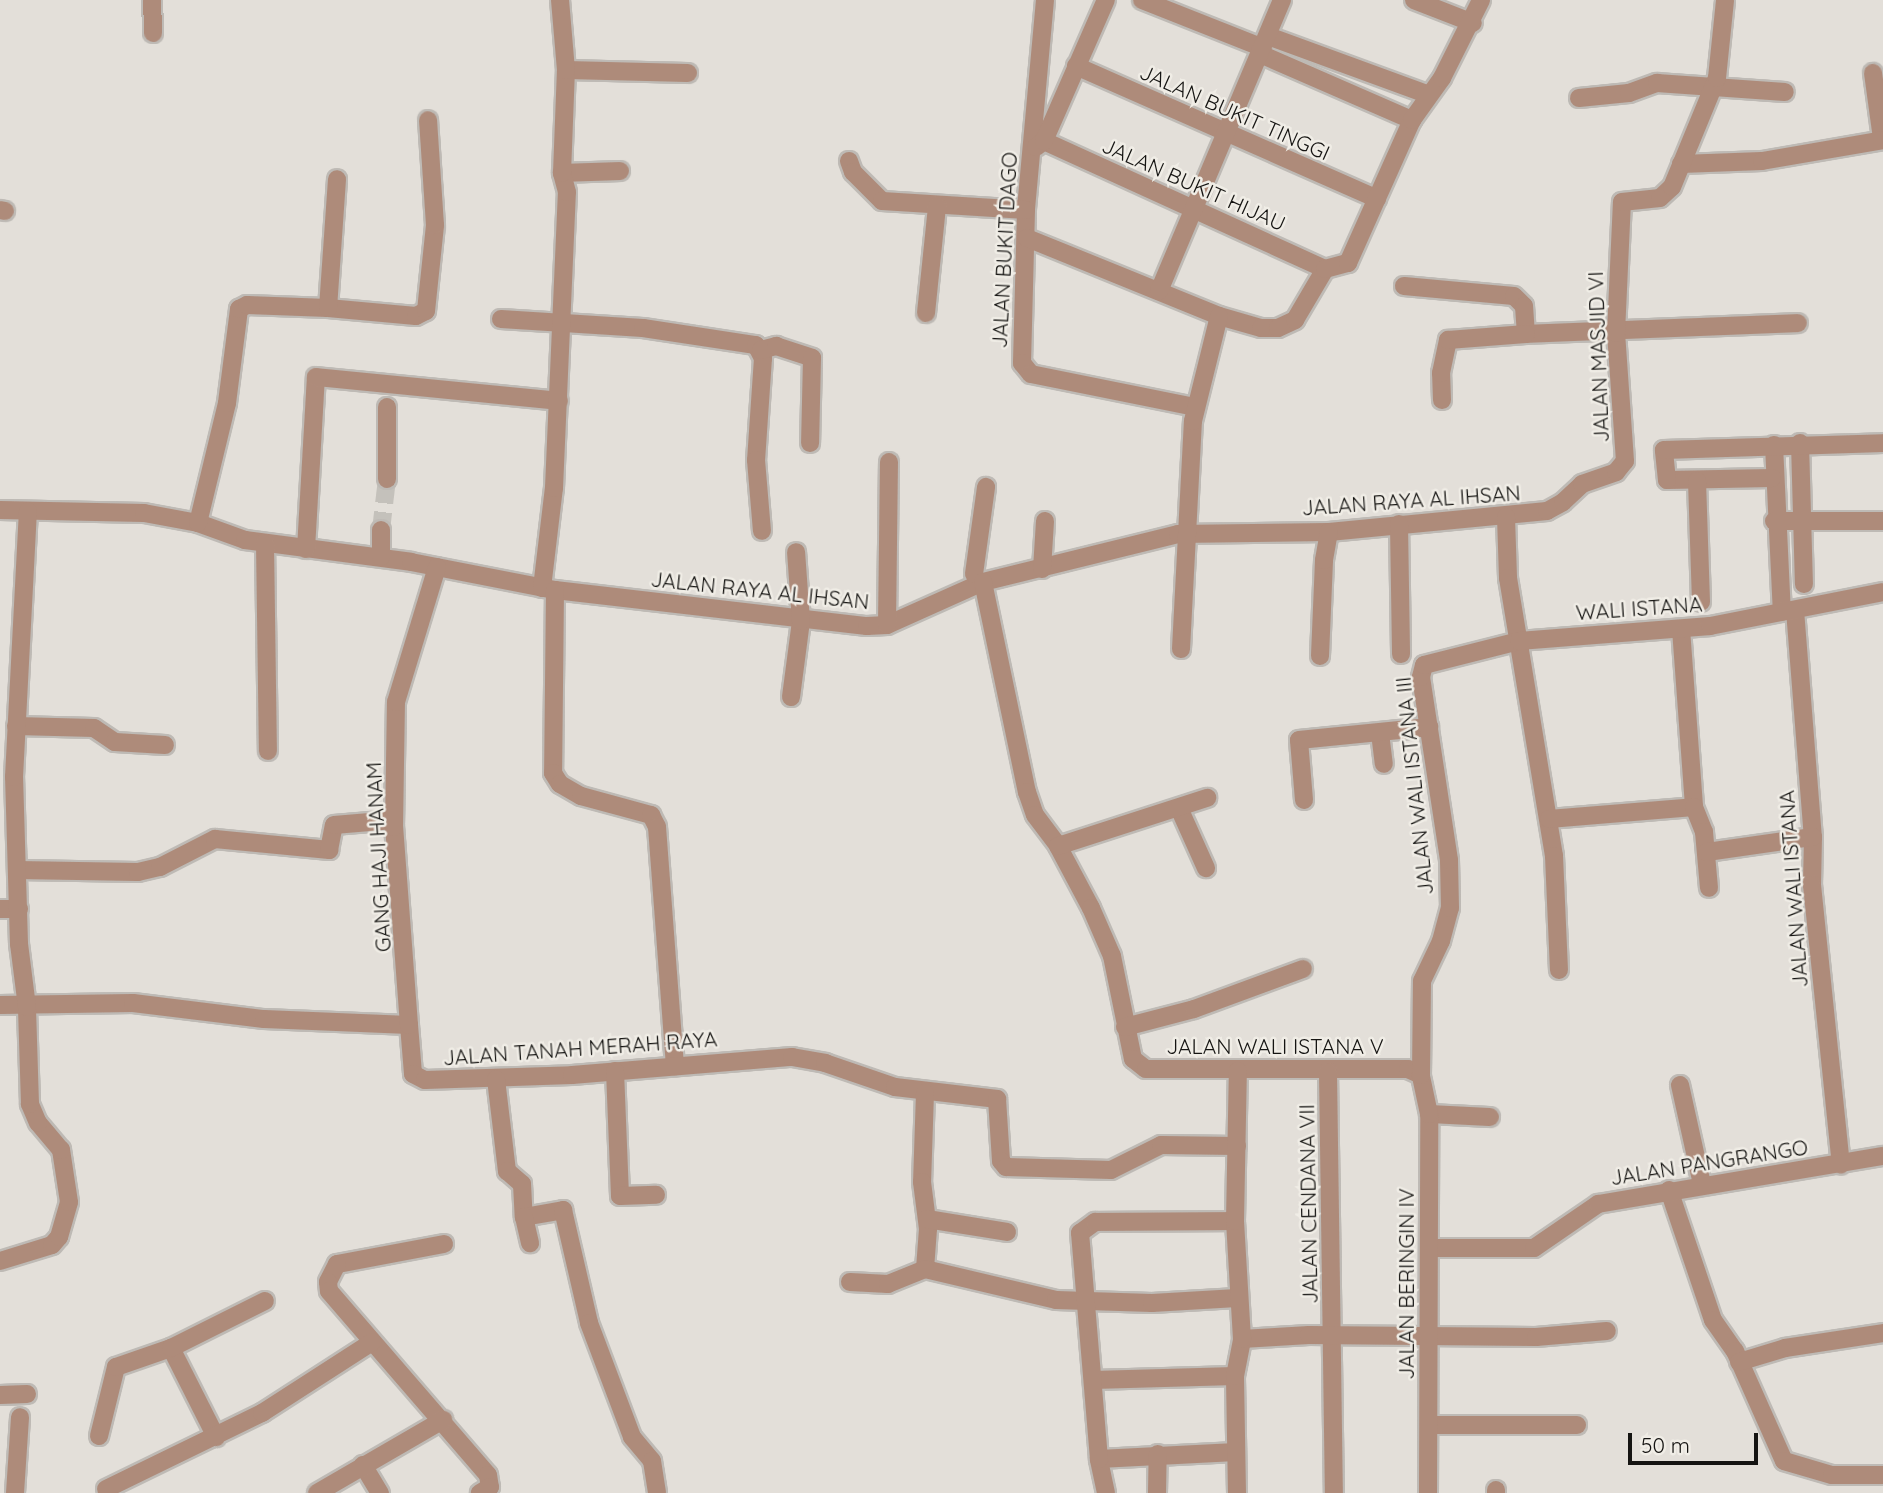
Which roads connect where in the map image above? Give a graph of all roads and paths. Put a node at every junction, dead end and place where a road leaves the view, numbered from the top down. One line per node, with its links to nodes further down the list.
1 (152, 0): 11 (street)
2 (560, 0): 14 (street)
3 (1045, 0): 25 (street, JALAN BUKIT DAGO)
4 (1106, 0): 13 (street)
5 (1142, 0): 12 (street)
6 (1282, 0): 12 (street)
7 (1415, 0): 10 (street)
8 (1481, 0): 10 (street)
9 (1725, 0): 17 (street, JALAN MASJID VI)
10 (1473, 23): 19 (street)
11 (153, 33)
12 (1263, 46): 19 (street); 22 (street); 23 (street)
13 (1076, 66): 23 (street, JALAN BUKIT TINGGI); 25 (street)
14 (566, 70): 15 (street); 29 (street)
15 (688, 73)
16 (1873, 73): 24 (street)
17 (1713, 86): 18 (street); 20 (street); 27 (street, JALAN MASJID VI)
18 (1785, 92)
19 (1429, 95): 22 (street)
20 (1579, 98)
21 (428, 120): 39 (street)
22 (1412, 120): 31 (street)
23 (1226, 135): 31 (street, JALAN BUKIT TINGGI); 34 (street)
24 (1883, 139): 27 (street)
25 (1037, 146): 33 (street, JALAN BUKIT DAGO); 34 (street, JALAN BUKIT HIJAU)
26 (849, 161): 32 (street)
27 (1681, 164): 45 (street, JALAN MASJID VI)
28 (620, 171): 29 (street)
29 (562, 173): 44 (street)
30 (337, 180): 39 (street)
31 (1377, 199): 36 (street)
32 (937, 206): 33 (street); 40 (street)
33 (1026, 210): 35 (street, JALAN BUKIT DAGO)
34 (1196, 210): 36 (street, JALAN BUKIT HIJAU); 38 (street)
35 (1027, 238): 38 (street); 51 (street, JALAN BUKIT DAGO)
36 (1325, 269): 41 (street)
37 (1404, 286): 46 (street)
38 (1159, 291): 41 (street)
39 (328, 308): 69 (street)
40 (926, 313)
41 (1219, 316): 51 (street)
42 (501, 319): 44 (street)
43 (1798, 323): 45 (street)
44 (563, 325): 47 (street); 49 (street)
45 (1616, 333): 46 (street); 57 (street, JALAN MASJID VI)
46 (1526, 334): 48 (street)
47 (761, 350): 52 (street); 72 (street)
48 (1442, 400)
49 (559, 401): 76 (street); 83 (street)
50 (387, 407): 59 (street)
51 (1195, 407): 74 (street)
52 (810, 443)
53 (1800, 443): 54 (street); 55 (street); 65 (street)
54 (1883, 443)
55 (1774, 445): 58 (street, JALAN WALI ISTANA); 60 (street)
56 (889, 462): 88 (street)
57 (1621, 467): 64 (street, JALAN RAYA AL IHSAN)
58 (1772, 478): 60 (street); 67 (street, JALAN WALI ISTANA)
59 (387, 479)
60 (1697, 481): 85 (street)
61 (986, 487): 81 (street, JALAN WALI ISTANA V)
62 (0, 510): 63 (street, JALAN RAYA AL IHSAN)
63 (28, 511): 69 (street, JALAN RAYA AL IHSAN); 95 (street)
64 (1506, 517): 70 (street, JALAN RAYA AL IHSAN); 90 (street)
65 (1803, 520): 67 (street); 68 (street); 82 (street)
66 (1045, 521): 80 (street)
67 (1774, 521): 86 (street, JALAN WALI ISTANA)
68 (1883, 521)
69 (198, 523): 75 (street, JALAN RAYA AL IHSAN)
70 (1399, 524): 73 (street, JALAN RAYA AL IHSAN); 92 (street)
71 (381, 530): 78 (street)
72 (762, 531)
73 (1329, 532): 74 (street, JALAN RAYA AL IHSAN); 93 (street)
74 (1181, 534): 80 (street, JALAN RAYA AL IHSAN); 91 (street)
75 (265, 543): 76 (street, JALAN RAYA AL IHSAN); 99 (street)
76 (306, 549): 78 (street, JALAN RAYA AL IHSAN)
77 (796, 552): 87 (street)
78 (381, 557): 79 (street, JALAN RAYA AL IHSAN)
79 (437, 567): 83 (street, JALAN RAYA AL IHSAN); 107 (street, GANG HAJI HANAM)
80 (1042, 569): 81 (street, JALAN RAYA AL IHSAN)
81 (976, 580): 88 (street, JALAN RAYA AL IHSAN); 109 (street, JALAN WALI ISTANA V)
82 (1804, 584)
83 (549, 589): 87 (street, JALAN RAYA AL IHSAN); 122 (street)
84 (1883, 592): 86 (street, WALI ISTANA)
85 (1701, 602)
86 (1788, 611): 89 (street, WALI ISTANA); 108 (street, JALAN WALI ISTANA)
87 (801, 621): 88 (street, JALAN RAYA AL IHSAN); 94 (street)
88 (887, 625)
89 (1681, 629): 90 (street, WALI ISTANA); 104 (street)
90 (1519, 640): 96 (street, JALAN WALI ISTANA III); 106 (street)
91 (1181, 649)
92 (1401, 654)
93 (1320, 656)
94 (790, 697)
95 (16, 726): 98 (street); 101 (street)
96 (1429, 727): 97 (street); 126 (street, JALAN WALI ISTANA III)
97 (1380, 733): 100 (street); 103 (street)
98 (165, 745)
99 (268, 751)
100 (1384, 764)
101 (7, 778): 112 (street)
102 (1207, 798): 105 (street)
103 (1304, 800)
104 (1694, 807): 106 (street); 110 (street)
105 (1179, 808): 109 (street); 111 (street)
106 (1549, 819): 117 (street)
107 (394, 820): 112 (street); 120 (street, GANG HAJI HANAM)
108 (1813, 837): 110 (street); 134 (street, JALAN WALI ISTANA)
109 (1058, 846): 121 (street, JALAN WALI ISTANA V)
110 (1707, 852): 113 (street)
111 (1206, 867)
112 (17, 870): 115 (street)
113 (1709, 888)
114 (0, 909): 115 (street)
115 (19, 909): 119 (street)
116 (1303, 970): 121 (street)
117 (1559, 970)
118 (0, 1005): 119 (street)
119 (27, 1007): 120 (street); 145 (street)
120 (409, 1025): 127 (street, JALAN TANAH MERAH RAYA)
121 (1125, 1027): 124 (street, JALAN WALI ISTANA V)
122 (675, 1066): 123 (street, JALAN TANAH MERAH RAYA); 129 (street, JALAN TANAH MERAH RAYA)
123 (615, 1071): 127 (street, JALAN TANAH MERAH RAYA); 137 (street)
124 (1238, 1071): 125 (street, JALAN WALI ISTANA V); 132 (street)
125 (1328, 1072): 126 (street, JALAN WALI ISTANA V); 153 (street, JALAN CENDANA VII)
126 (1421, 1075): 130 (street, JALAN BERINGIN IV)
127 (496, 1079): 138 (street)
128 (1680, 1085): 135 (street)
129 (925, 1093): 132 (street, JALAN TANAH MERAH RAYA); 139 (street)
130 (1429, 1114): 131 (street); 144 (street, JALAN BERINGIN IV)
131 (1490, 1117)
132 (1237, 1146): 140 (street)
133 (1883, 1156): 134 (street, JALAN PANGRANGO)
134 (1841, 1164): 135 (street, JALAN PANGRANGO)
135 (1702, 1184): 136 (street, JALAN PANGRANGO)
136 (1670, 1190): 144 (street, JALAN PANGRANGO); 158 (street)
137 (656, 1195)
138 (524, 1217): 142 (street); 179 (street)
139 (927, 1219): 141 (street); 146 (street)
140 (1235, 1221): 148 (street); 149 (street)
141 (1007, 1232)
142 (530, 1243)
143 (444, 1244): 156 (street)
144 (1429, 1248): 154 (street, JALAN BERINGIN IV)
145 (0, 1261)
146 (925, 1269): 147 (street); 149 (street)
147 (850, 1282)
148 (1237, 1298): 149 (street); 155 (street)
149 (1089, 1300): 160 (street)
150 (265, 1301): 157 (street)
151 (1607, 1331): 154 (street)
152 (1883, 1333): 158 (street)
153 (1333, 1335): 154 (street); 155 (street); 183 (street, JALAN CENDANA VII)
154 (1429, 1337): 165 (street, JALAN BERINGIN IV)
155 (1242, 1339): 159 (street)
156 (372, 1342): 164 (street); 168 (street)
157 (171, 1348): 167 (street); 168 (street)
158 (1739, 1362): 173 (street)
159 (1235, 1376): 160 (street); 169 (street)
160 (1093, 1380): 171 (street)
161 (27, 1394): 162 (street)
162 (0, 1395)
163 (20, 1417): 176 (street)
164 (443, 1420): 172 (street); 175 (street)
165 (1429, 1424): 166 (street); 184 (street, JALAN BERINGIN IV)
166 (1577, 1425)
167 (99, 1437)
168 (216, 1437): 174 (street)
169 (1236, 1452): 170 (street); 182 (street)
170 (1158, 1454): 171 (street); 181 (street)
171 (1099, 1459): 180 (street)
172 (363, 1465): 177 (street); 178 (street)
173 (1883, 1475)
174 (106, 1489)
175 (485, 1490)
176 (15, 1493)
177 (317, 1493)
178 (380, 1493)
179 (657, 1493)
180 (1106, 1493)
181 (1157, 1493)
182 (1237, 1493)
183 (1335, 1493)
184 (1428, 1493)

